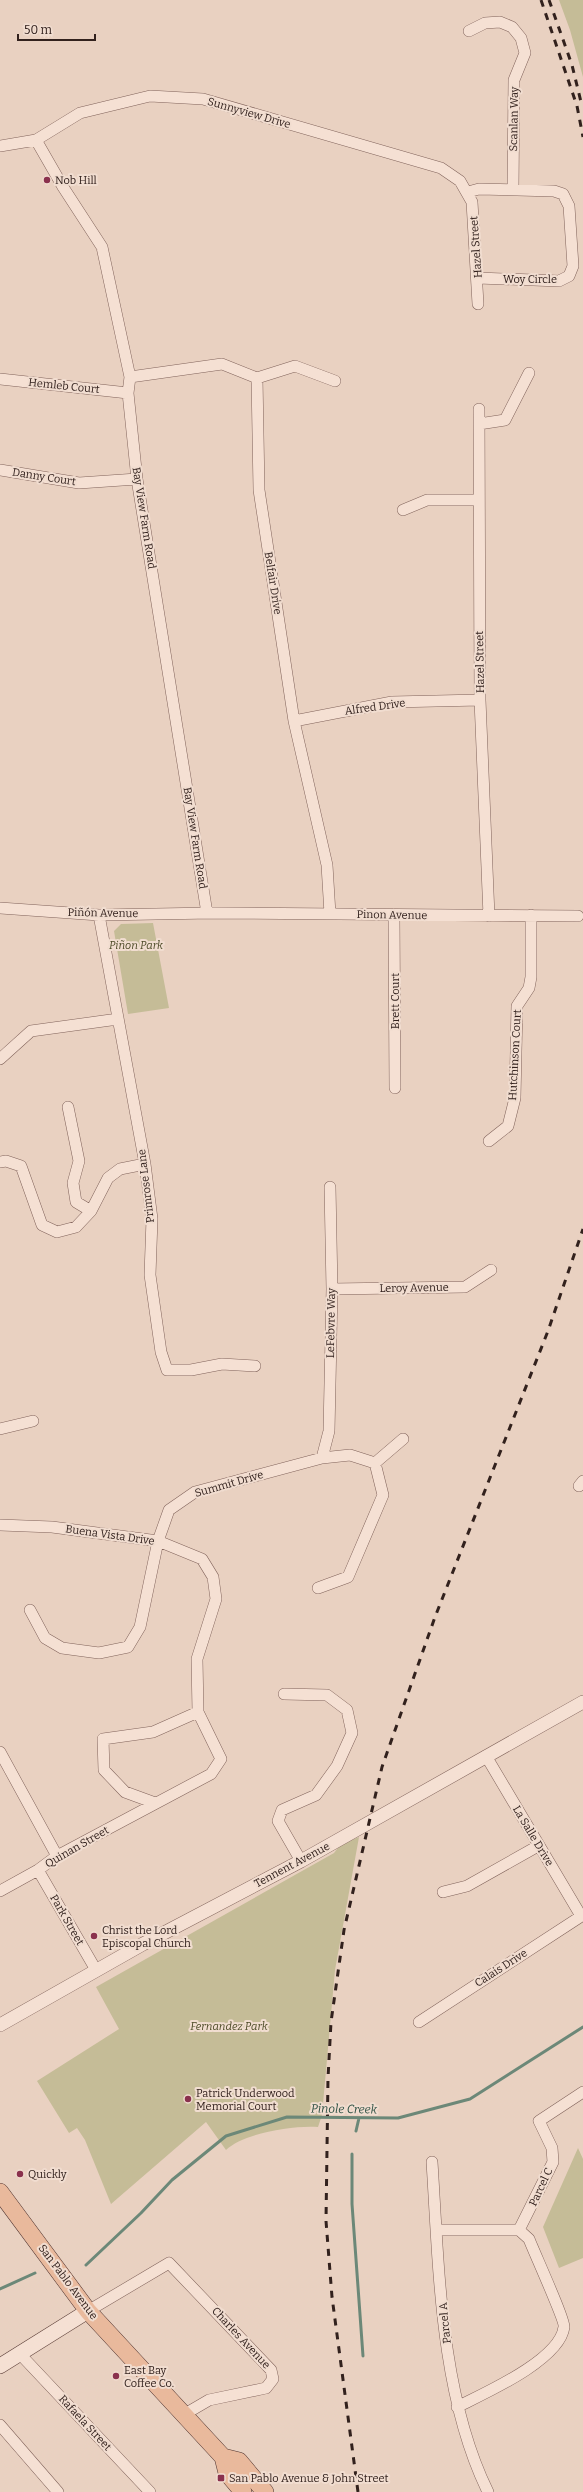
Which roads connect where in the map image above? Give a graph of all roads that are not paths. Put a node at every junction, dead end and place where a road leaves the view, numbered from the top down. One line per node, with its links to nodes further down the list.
1 (469, 31): 4 (street, Scanlan Way)
2 (36, 140): 3 (street, Sunnyview Drive); 5 (street, Sunnyview Drive); 9 (street, Bay View Farm Road)
3 (0, 146)
4 (513, 190): 5 (street, Woy Circle); 6 (street, Woy Circle)
5 (468, 192): 6 (street, Hazel Street)
6 (478, 278): 7 (street, Hazel Street)
7 (478, 304)
8 (529, 373): 15 (street)
9 (130, 377): 10 (street); 13 (street, Bay View Farm Road)
10 (257, 378): 12 (street); 21 (street, Belfair Drive)
11 (0, 379): 13 (street, Hemleb Court)
12 (335, 381)
13 (128, 393): 17 (street, Bay View Farm Road)
14 (479, 409): 15 (street, Hazel Street)
15 (479, 424): 18 (street, Hazel Street)
16 (0, 470): 17 (street, Danny Court)
17 (137, 479): 23 (street, Bay View Farm Road)
18 (478, 500): 19 (street); 20 (street, Hazel Street)
19 (403, 510)
20 (480, 700): 21 (street, Alfred Drive); 28 (street, Hazel Street)
21 (294, 721): 24 (street, Belfair Drive)
22 (0, 908): 25 (street, Piñón Avenue)
23 (207, 913): 24 (street, Pinon Avenue); 25 (street, Piñón Avenue)
24 (330, 914): 26 (street, Pinon Avenue)
25 (99, 915): 30 (street, Primrose Lane)
26 (394, 915): 28 (street, Pinon Avenue); 32 (street, Brett Court)
27 (531, 915): 28 (street, Pinon Avenue); 29 (street, Pinon Avenue); 34 (street, Hutchinson Court)
28 (489, 916)
29 (578, 916)
30 (118, 1019): 31 (street); 36 (street, Primrose Lane)
31 (0, 1059)
32 (395, 1088)
33 (68, 1107): 38 (street)
34 (489, 1141)
35 (0, 1162): 38 (street)
36 (145, 1164): 38 (street); 41 (street, Primrose Lane)
37 (330, 1187): 40 (street, LeFebvre Way)
38 (91, 1211)
39 (491, 1270): 40 (street, Leroy Avenue)
40 (332, 1289): 45 (street, LeFebvre Way)
41 (255, 1366)
42 (33, 1420): 43 (street)
43 (0, 1429)
44 (403, 1439): 46 (street)
45 (322, 1458): 46 (street, Summit Drive); 48 (street, Summit Drive)
46 (375, 1462): 49 (street)
47 (0, 1525): 48 (street, Buena Vista Drive)
48 (158, 1541): 50 (street, Summit Drive); 53 (street, Buena Vista Drive)
49 (318, 1588)
50 (30, 1610)
51 (284, 1694): 59 (street)
52 (583, 1702): 55 (street, Tennent Avenue)
53 (198, 1712): 56 (street, Buena Vista Drive); 56 (street)
54 (0, 1752): 58 (street)
55 (486, 1756): 57 (street, La Salle Drive); 59 (street, Tennent Avenue)
56 (156, 1803): 58 (street, Quinan Street)
57 (538, 1846): 62 (street); 63 (street, La Salle Drive)
58 (57, 1856): 60 (street, Quinan Street)
59 (300, 1862): 64 (street, Tennent Avenue)
60 (38, 1870): 61 (street, Quinan Street); 64 (street, Park Street)
61 (0, 1892)
62 (443, 1892)
63 (582, 1915): 65 (street, Calais Drive)
64 (96, 1970): 66 (street, Tennent Avenue)
65 (419, 2022)
66 (0, 2025)
67 (583, 2092): 71 (street, Parcel C)
68 (432, 2162): 70 (street, Parcel A)
69 (0, 2192): 72 (main road, San Pablo Avenue)
70 (436, 2230): 71 (street); 75 (street, Parcel A)
71 (519, 2230): 75 (street)
72 (88, 2310): 73 (main road); 76 (main road, San Pablo Avenue); 76 (street, Charles Avenue)
73 (20, 2354): 74 (main road); 81 (street, Rafaela Street)
74 (0, 2366)
75 (458, 2407): 83 (street, Parcel A)
76 (185, 2414): 78 (main road, San Pablo Avenue)
77 (0, 2425): 80 (street)
78 (223, 2457): 79 (main road, San Pablo Avenue); 82 (main road, San Pablo Avenue)
79 (237, 2490)
80 (58, 2492)
81 (150, 2492)
82 (266, 2492)
83 (488, 2492)

